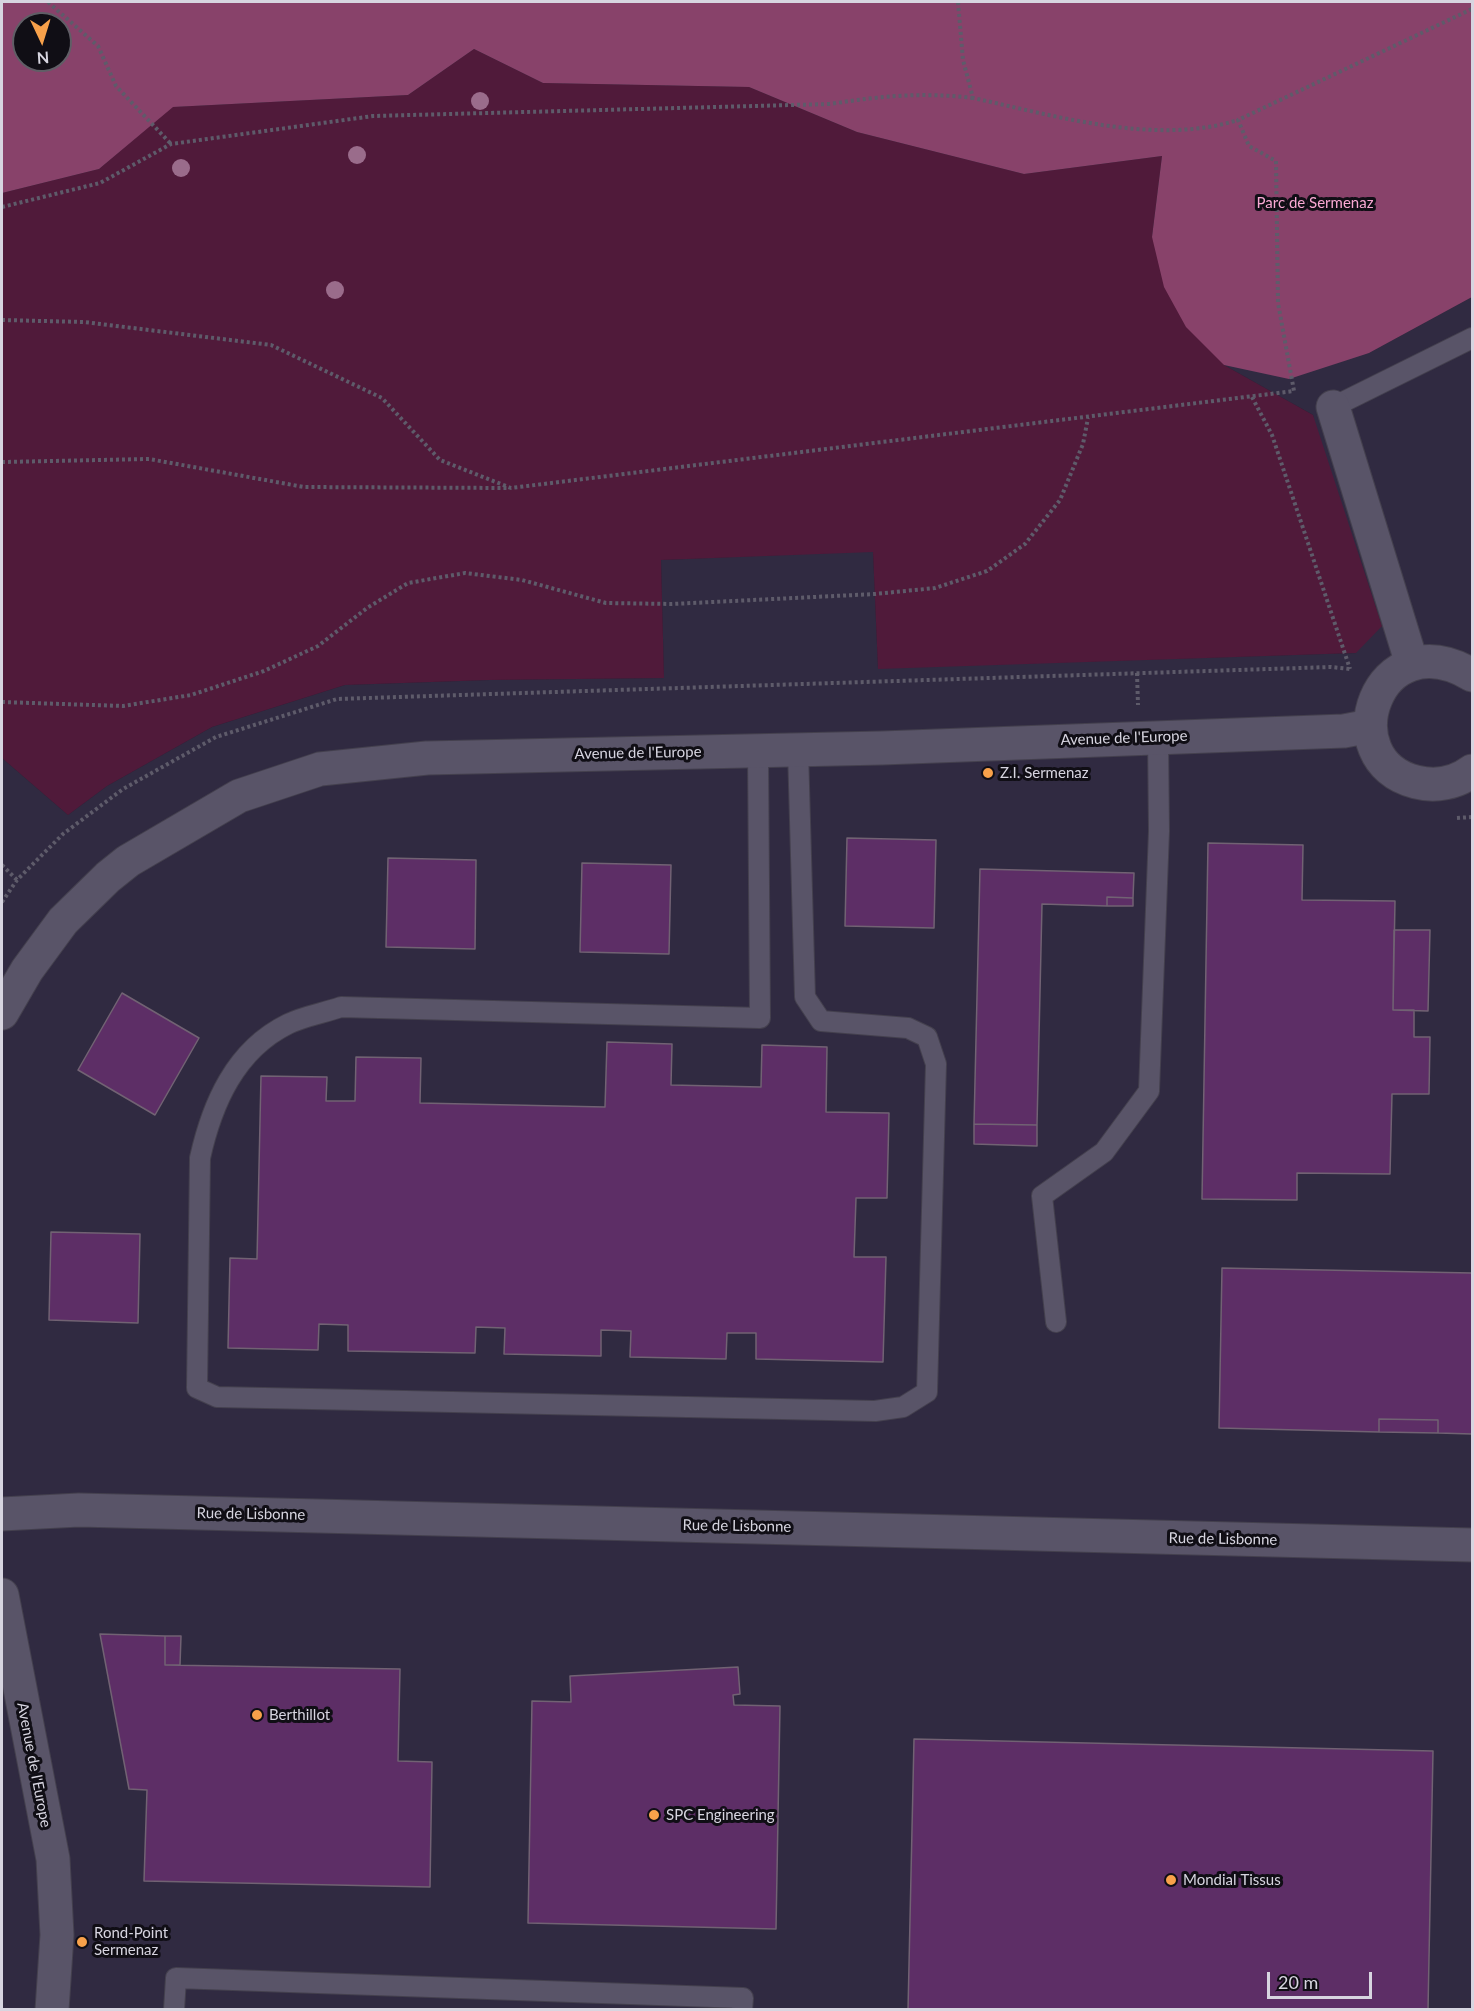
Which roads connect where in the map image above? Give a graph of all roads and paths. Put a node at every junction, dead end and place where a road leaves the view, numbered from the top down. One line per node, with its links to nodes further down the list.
1 (48, 2): 6 (path)
2 (958, 2): 4 (path)
3 (1473, 9): 5 (path)
4 (973, 98): 5 (path); 6 (path)
5 (1238, 120): 10 (path)
6 (171, 144): 7 (path)
7 (2, 207)
8 (2, 320): 14 (path)
9 (1473, 338): 11 (lane)
10 (1252, 397): 12 (path); 24 (path)
11 (1332, 406): 15 (street)
12 (1088, 418): 14 (path); 17 (path)
13 (2, 462): 14 (path)
14 (511, 488)
15 (1412, 664): 16 (street); 18 (street)
16 (1473, 675)
17 (2, 702)
18 (1370, 726): 19 (street, Avenue de l'Europe); 22 (street)
19 (1158, 736): 20 (street, Avenue de l'Europe); 27 (lane)
20 (798, 750): 21 (street, Avenue de l'Europe); 21 (lane)
21 (758, 751): 26 (street, Avenue de l'Europe)
22 (1472, 773)
23 (2, 866): 24 (path)
24 (18, 880): 25 (path)
25 (2, 902)
26 (2, 1013)
27 (1056, 1322)
28 (2, 1514): 29 (street, Rue de Lisbonne)
29 (1473, 1545)
30 (2, 1595): 31 (street, Avenue de l'Europe)
31 (57, 1935): 32 (street, Avenue de l'Europe); 33 (street, Avenue de l'Europe)
32 (40, 2010)
33 (52, 2010)
34 (174, 2010): 35 (lane)
35 (742, 2010)

